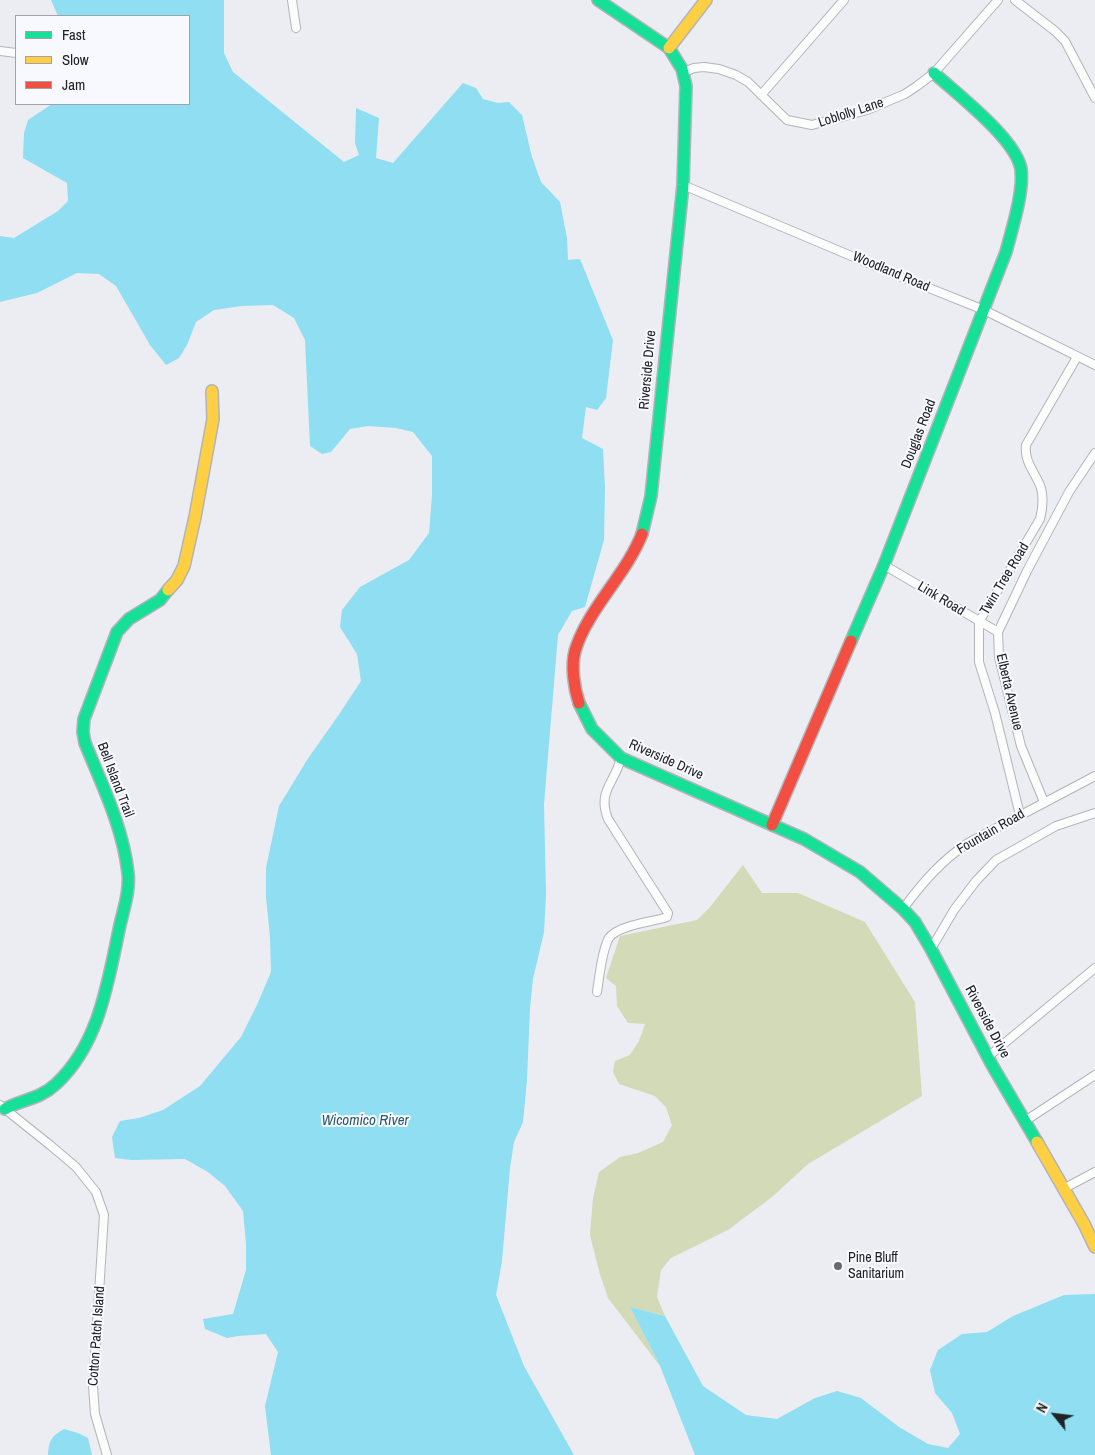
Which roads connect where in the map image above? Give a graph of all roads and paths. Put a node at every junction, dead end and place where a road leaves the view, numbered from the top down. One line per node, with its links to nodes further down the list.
1 (292, 0): 7 (street)
2 (598, 0): 8 (street, Riverside Drive)
3 (706, 0): 8 (street)
4 (844, 0): 13 (street)
5 (998, 0): 12 (street, Loblolly Lane)
6 (1015, 0): 14 (street)
7 (296, 28)
8 (669, 48): 11 (street, Riverside Drive)
9 (0, 51): 10 (street)
10 (15, 54)
11 (684, 72): 13 (street, Loblolly Lane); 15 (street, Riverside Drive)
12 (934, 73): 13 (street, Loblolly Lane); 16 (street, Douglas Road)
13 (761, 95)
14 (1095, 98)
15 (683, 184): 16 (street, Woodland Road); 24 (street, Riverside Drive)
16 (984, 310): 17 (street, Woodland Road); 21 (street, Douglas Road)
17 (1077, 357): 18 (street, Woodland Road); 22 (street, Twin Tree Road)
18 (1095, 366)
19 (212, 391): 36 (street, Bell Island Trail)
20 (1095, 453): 23 (street, Elberta Avenue)
21 (884, 565): 22 (street, Link Road); 29 (street, Douglas Road)
22 (979, 622): 23 (street, Link Road); 28 (street, Twin Tree Road)
23 (998, 632): 26 (street, Elberta Avenue)
24 (621, 758): 29 (street, Riverside Drive); 33 (street)
25 (1095, 776): 26 (street, Fountain Road)
26 (1044, 802): 28 (street, Fountain Road)
27 (1095, 813): 31 (street)
28 (1020, 815): 30 (street, Fountain Road)
29 (772, 825): 30 (street, Riverside Drive)
30 (904, 909): 31 (street, Riverside Drive)
31 (931, 949): 34 (street, Riverside Drive)
32 (1095, 968): 34 (street)
33 (597, 992)
34 (989, 1056): 37 (street, Riverside Drive)
35 (1095, 1075): 37 (street)
36 (2, 1107): 41 (street, Cotton Patch Island)
37 (1025, 1122): 39 (street, Riverside Drive)
38 (1095, 1172): 39 (street)
39 (1063, 1189): 40 (street, Riverside Drive)
40 (1095, 1247)
41 (108, 1455)

